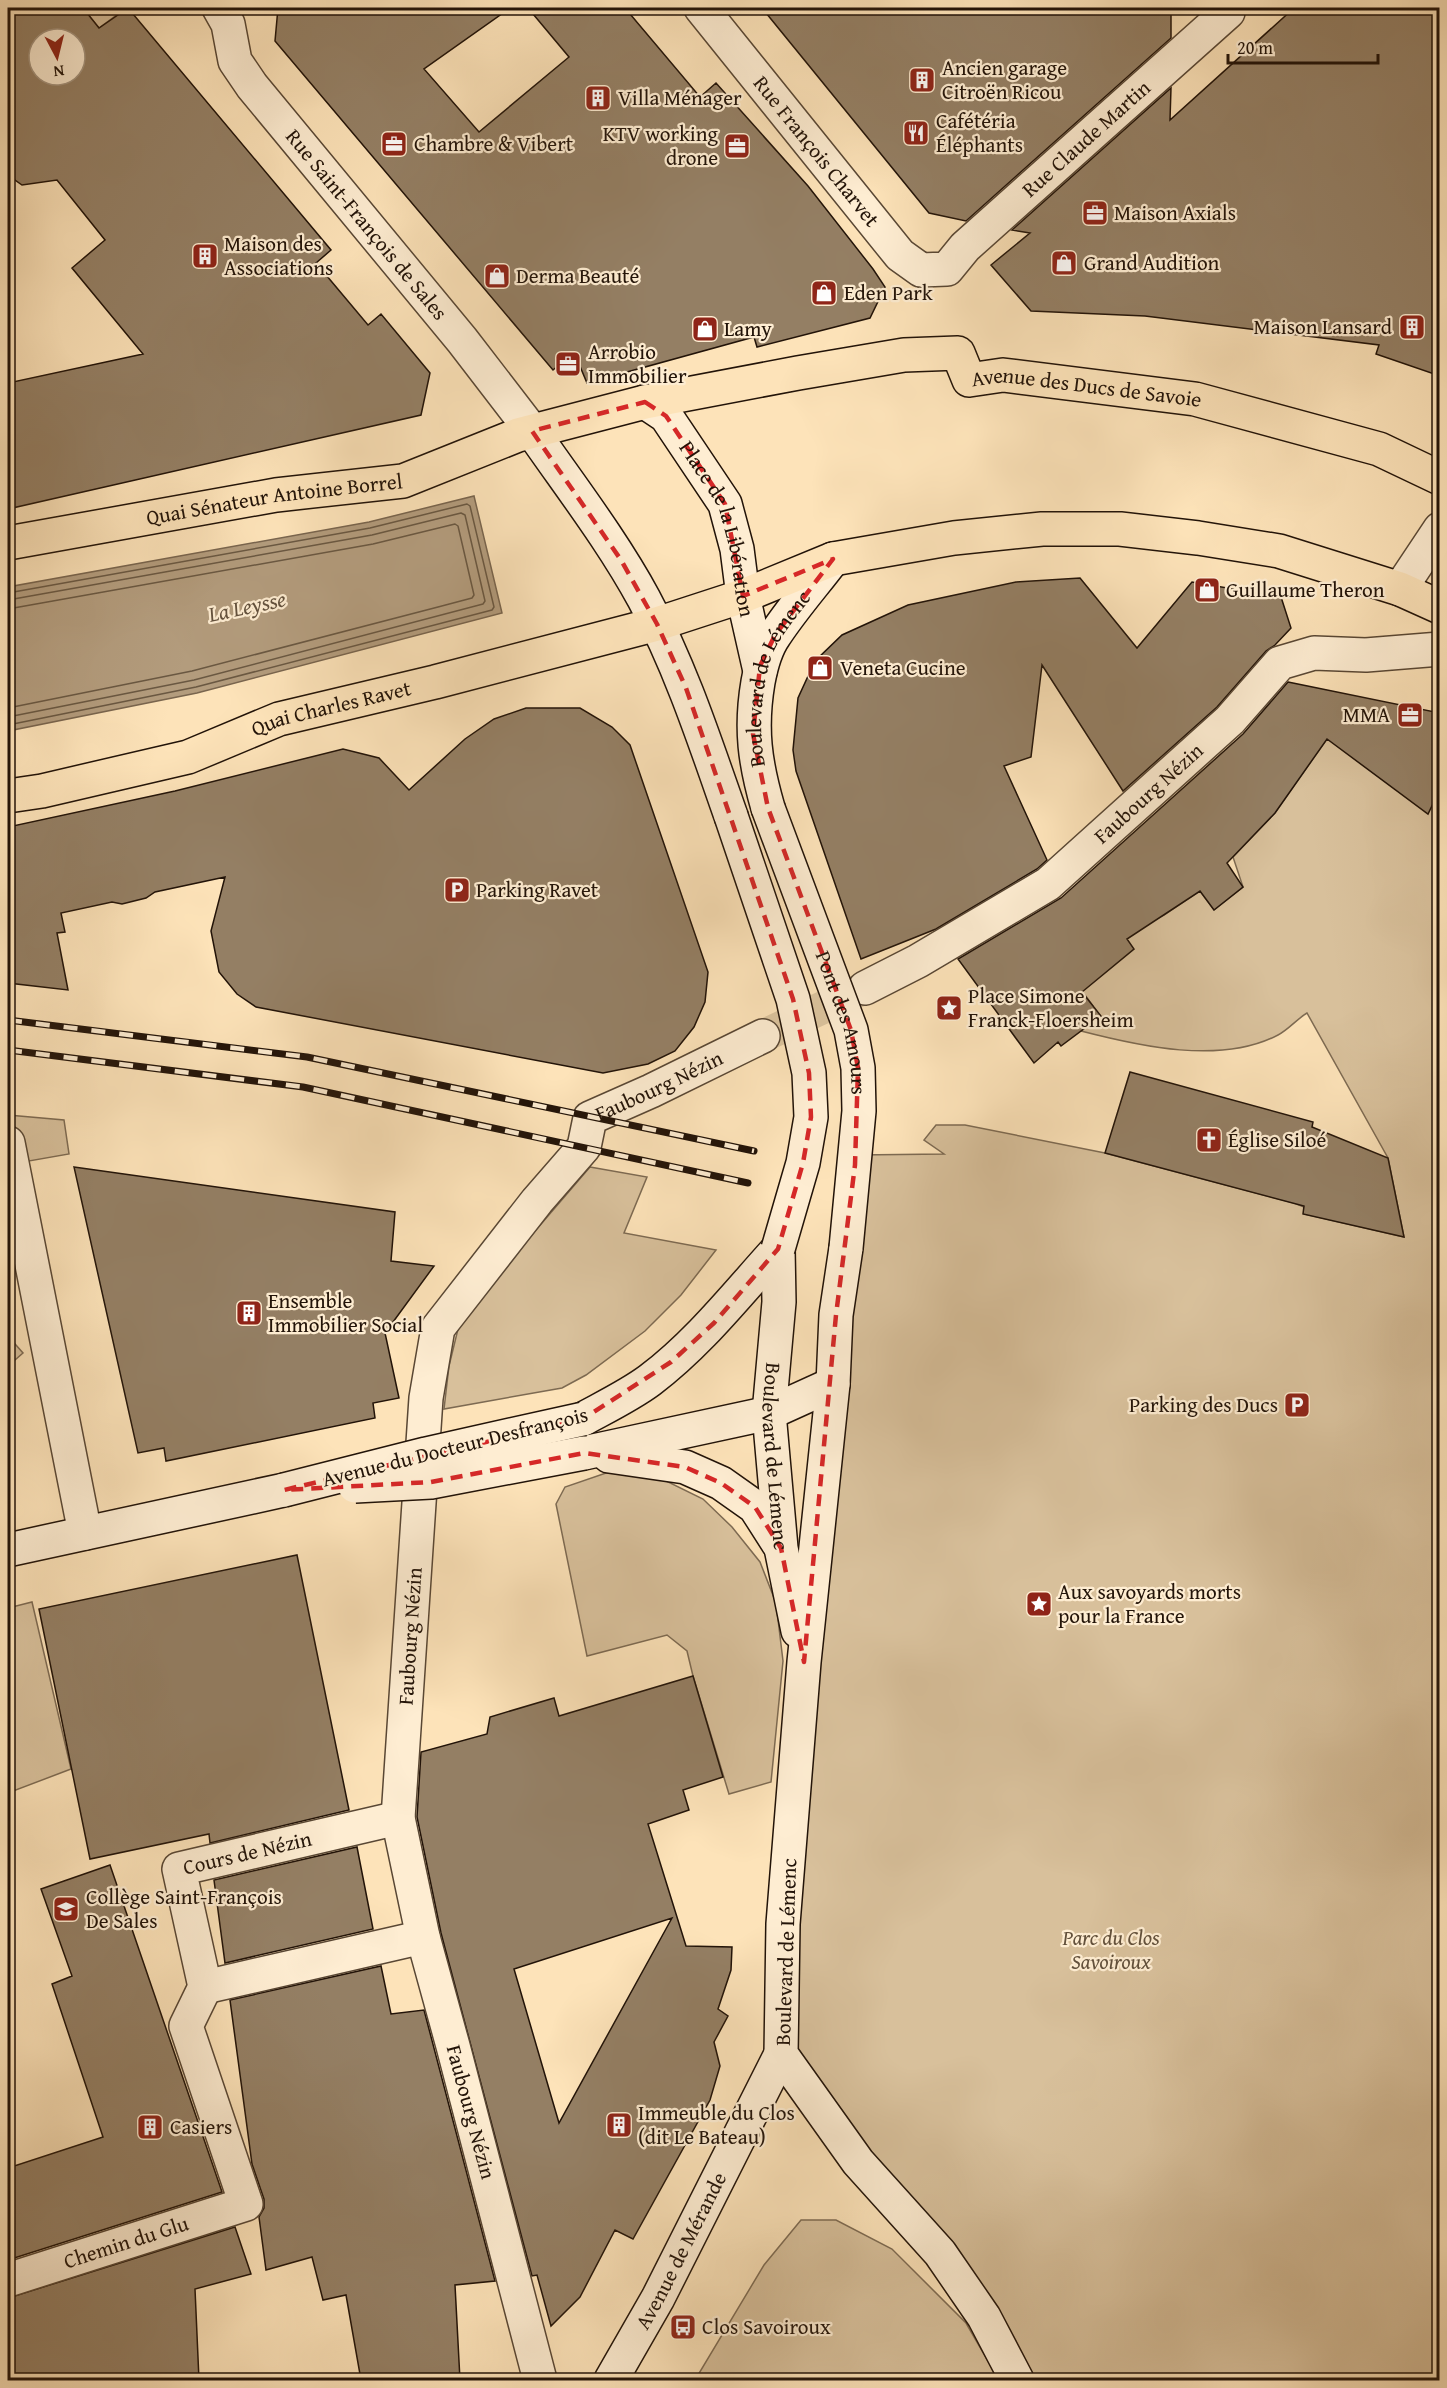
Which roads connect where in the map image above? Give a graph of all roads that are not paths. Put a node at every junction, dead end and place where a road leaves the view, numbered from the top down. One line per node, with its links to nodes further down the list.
1 (219, 8): 6 (main road, Rue Saint-François de Sales)
2 (701, 8): 4 (main road, Rue François Charvet)
3 (1226, 10): 4 (main road, Rue Claude Martin)
4 (947, 269)
5 (645, 402): 6 (main road, Avenue des Ducs de Savoie); 7 (main road, Avenue des Ducs de Savoie); 12 (main road, Place de la Libération)
6 (532, 431): 9 (main road, Quai Sénateur Antoine Borrel); 14 (main road)
7 (1440, 478)
8 (1440, 529): 11 (main road)
9 (8, 543)
10 (833, 559): 11 (main road); 12 (main road); 16 (main road, Boulevard de Lémenc)
11 (1400, 590): 13 (main road)
12 (743, 596): 14 (main road); 16 (main road, Place de la Libération)
13 (1440, 607)
14 (657, 624): 17 (main road, Quai Charles Ravet); 23 (main road, Pont des Amours, bridge)
15 (1440, 649): 19 (main road, Faubourg Nézin)
16 (760, 671): 18 (main road, Boulevard de Lémenc)
17 (8, 796)
18 (768, 808): 22 (main road, Pont des Amours, bridge)
19 (865, 988)
20 (763, 1036): 32 (main road, Faubourg Nézin)
21 (8, 1143): 28 (main road)
22 (846, 1248): 24 (main road, Boulevard de Lémenc)
23 (778, 1249): 25 (main road, Boulevard de Lémenc); 27 (main road, Avenue du Docteur Desfrançois, bridge)
24 (833, 1384): 25 (main road, Avenue du Docteur Desfrançois); 31 (main road, Boulevard de Lémenc)
25 (769, 1413): 26 (main road, Avenue du Docteur Desfrançois); 29 (main road, Boulevard de Lémenc)
26 (584, 1453): 27 (main road, Avenue du Docteur Desfrançois, bridge); 29 (main road, Avenue du Docteur Desfrançois)
27 (284, 1490): 28 (main road, Avenue du Docteur Desfrançois)
28 (85, 1533): 30 (main road, Avenue du Docteur Desfrançois)
29 (781, 1548): 31 (main road, Boulevard de Lémenc)
30 (8, 1550)
31 (804, 1662): 35 (main road, Boulevard de Lémenc)
32 (398, 1818): 33 (main road, Faubourg Nézin); 34 (main road, Cours de Nézin)
33 (423, 1938): 34 (main road); 37 (main road, Faubourg Nézin)
34 (205, 1987): 36 (main road, Chemin du Glu)
35 (781, 2054): 38 (main road, Avenue de Mérande); 39 (main road, Boulevard de Lémenc)
36 (8, 2280)
37 (540, 2380)
38 (611, 2380)
39 (1017, 2380)

